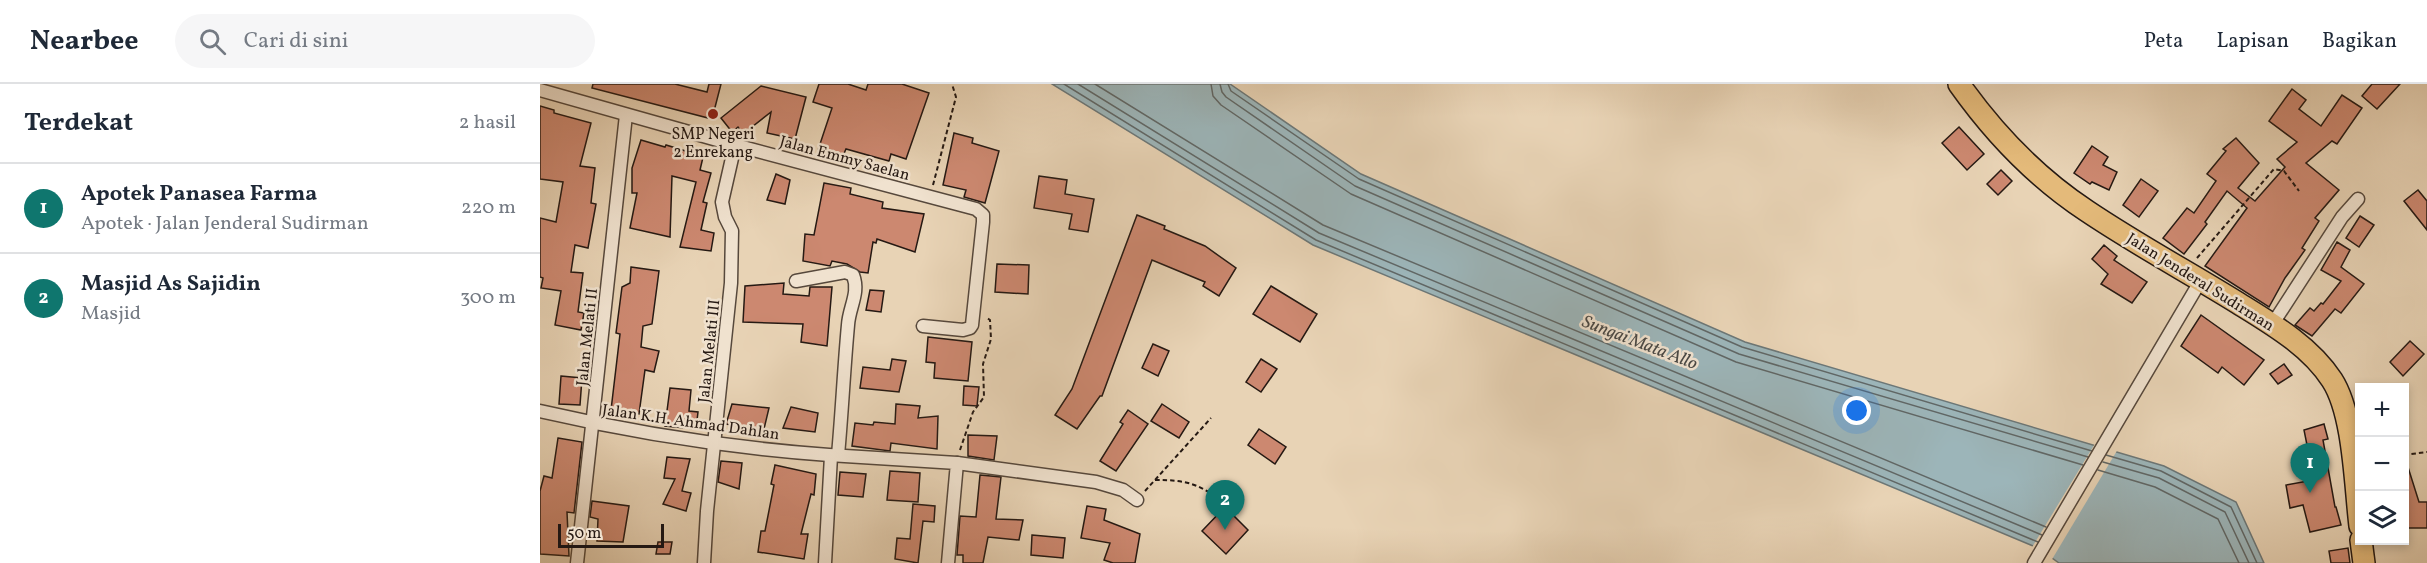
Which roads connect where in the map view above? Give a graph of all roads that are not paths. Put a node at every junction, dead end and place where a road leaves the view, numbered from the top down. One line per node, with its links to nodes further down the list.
1 (1959, 84): 6 (highway, Jalan Jenderal Sudirman)
2 (540, 90): 3 (street, Jalan Emmy Saelan)
3 (626, 115): 4 (street, Jalan Emmy Saelan); 11 (street, Jalan Melati II)
4 (735, 145): 9 (street, Jalan Emmy Saelan); 12 (street, Jalan Melati III)
5 (2358, 199): 8 (street)
6 (2193, 276): 8 (highway, Jalan Jenderal Sudirman); 22 (street)
7 (796, 281): 13 (street)
8 (2272, 325): 15 (highway, Jalan Jenderal Sudirman)
9 (923, 326)
10 (540, 411): 11 (street, Jalan K.H. Ahmad Dahlan)
11 (594, 424): 12 (street, Jalan K.H. Ahmad Dahlan); 18 (street, Jalan Melati II)
12 (714, 443): 13 (street, Jalan K.H. Ahmad Dahlan); 19 (street, Jalan Melati III)
13 (835, 456): 14 (street, Jalan K.H. Ahmad Dahlan); 20 (street)
14 (957, 463): 16 (street, Jalan K.H. Ahmad Dahlan); 21 (street)
15 (2356, 491)
16 (1137, 500)
17 (2362, 545): 23 (highway)
18 (577, 563)
19 (704, 563)
20 (825, 563)
21 (948, 563)
22 (2034, 563)
23 (2364, 563)

